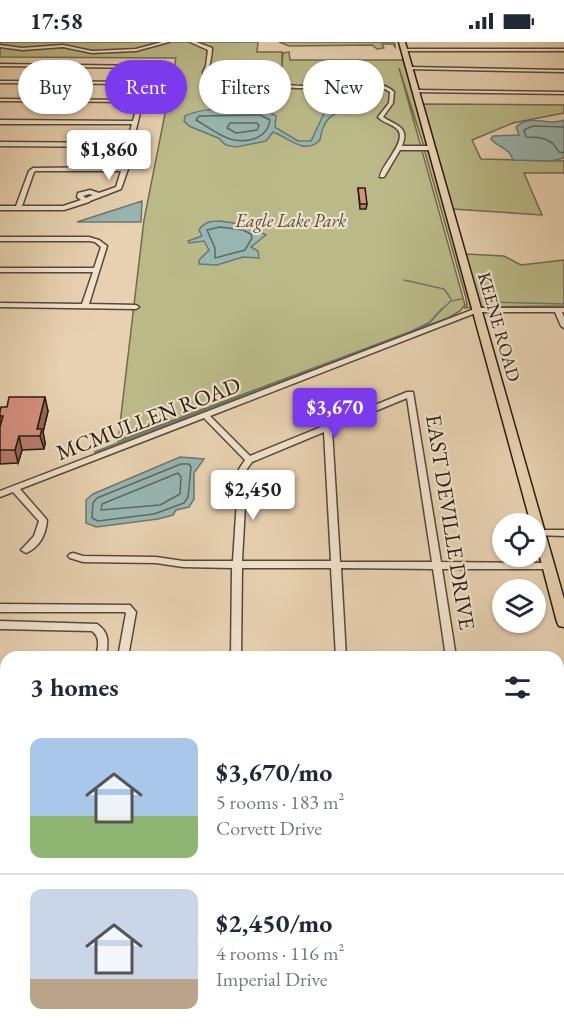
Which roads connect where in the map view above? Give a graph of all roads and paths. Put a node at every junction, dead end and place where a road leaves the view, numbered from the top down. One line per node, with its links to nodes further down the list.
1 (167, 42): 4 (street)
2 (192, 42): 22 (street)
3 (402, 42): 5 (main road, KEENE ROAD)
4 (2, 45)
5 (404, 50): 6 (street); 9 (main road, KEENE ROAD)
6 (564, 50)
7 (0, 65): 8 (street)
8 (105, 66)
9 (409, 68): 10 (street); 13 (main road, KEENE ROAD)
10 (564, 71)
11 (0, 82): 12 (street)
12 (105, 83)
13 (416, 91): 14 (street); 23 (main road, KEENE ROAD)
14 (564, 93)
15 (0, 100): 16 (street)
16 (105, 101)
17 (137, 114): 19 (street)
18 (0, 122): 19 (street)
19 (135, 123): 21 (street)
20 (0, 144): 21 (street)
21 (130, 145): 24 (street)
22 (398, 148): 23 (street); 25 (street)
23 (432, 148): 34 (main road, KEENE ROAD)
24 (125, 169): 27 (street); 27 (street)
25 (382, 176)
26 (0, 208): 27 (street)
27 (18, 208)
28 (0, 239): 30 (street)
29 (0, 270): 30 (street)
30 (96, 270): 32 (street)
31 (0, 305): 32 (street)
32 (85, 306): 33 (street)
33 (136, 307)
34 (477, 310): 35 (street); 37 (street, MCMULLEN ROAD); 42 (main road, KEENE ROAD)
35 (561, 310): 36 (street)
36 (564, 326)
37 (206, 414): 39 (street); 40 (street, MCMULLEN ROAD)
38 (328, 428): 39 (street); 49 (street); 50 (street, EAST DEVILLE DRIVE)
39 (249, 460): 48 (street)
40 (14, 488): 41 (street, MCMULLEN ROAD); 45 (street)
41 (0, 494)
42 (533, 513)
43 (546, 533): 44 (street)
44 (564, 533)
45 (26, 550)
46 (73, 556): 48 (street)
47 (546, 559): 51 (main road, KEENE ROAD)
48 (237, 564): 49 (street); 58 (street)
49 (335, 564): 50 (street); 59 (street)
50 (436, 564): 51 (street); 60 (street, EAST DEVILLE DRIVE)
51 (548, 566): 52 (main road, KEENE ROAD)
52 (562, 604): 54 (main road, KEENE ROAD)
53 (0, 608): 57 (street)
54 (564, 622)
55 (0, 625): 56 (street)
56 (101, 651)
57 (124, 651)
58 (236, 651)
59 (341, 651)
60 (451, 651)

